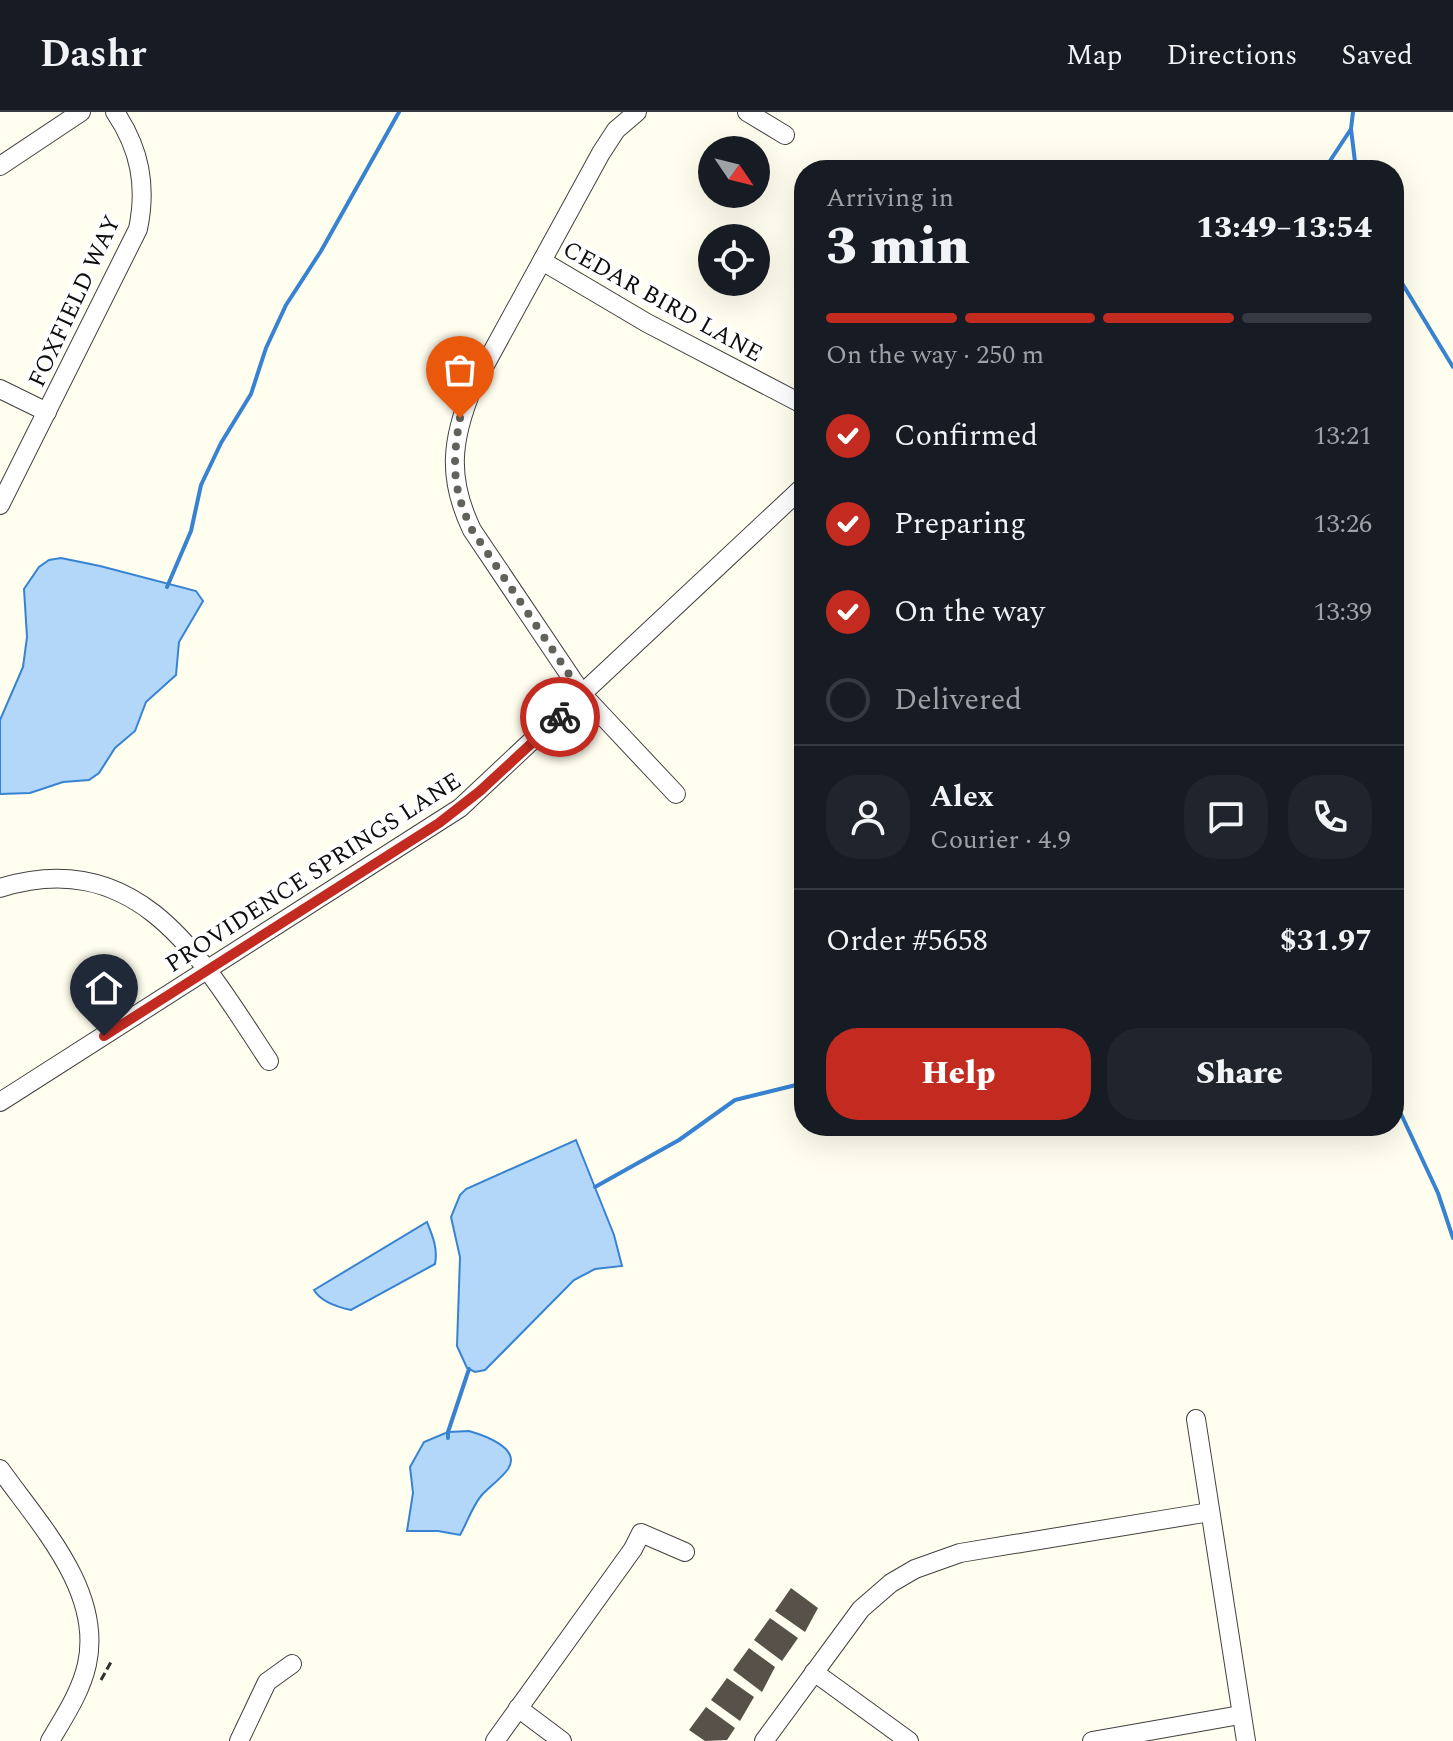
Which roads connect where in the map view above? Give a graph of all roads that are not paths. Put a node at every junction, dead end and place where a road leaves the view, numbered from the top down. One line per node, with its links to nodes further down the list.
1 (81, 112): 6 (street)
2 (115, 112): 10 (street, FOXFIELD WAY)
3 (637, 112): 7 (street)
4 (747, 112): 5 (street)
5 (785, 135)
6 (0, 166)
7 (542, 261): 9 (street, CEDAR BIRD LANE); 13 (street)
8 (0, 389): 10 (street)
9 (794, 400)
10 (47, 412): 12 (street, FOXFIELD WAY)
11 (794, 495): 13 (street, PROVIDENCE SPRINGS LANE)
12 (0, 505)
13 (583, 695): 14 (street); 16 (street, PROVIDENCE SPRINGS LANE)
14 (676, 794)
15 (0, 888): 16 (street)
16 (208, 970): 17 (street); 18 (street, PROVIDENCE SPRINGS LANE)
17 (269, 1061)
18 (0, 1102)
19 (1196, 1419): 21 (street)
20 (0, 1469): 27 (street)
21 (1210, 1512): 24 (street); 26 (street)
22 (685, 1552): 25 (street)
23 (292, 1664): 28 (street)
24 (814, 1672): 31 (street); 32 (street)
25 (518, 1708): 29 (street); 30 (street)
26 (1240, 1715): 33 (street); 34 (street)
27 (56, 1739)
28 (239, 1741)
29 (495, 1741)
30 (562, 1741)
31 (764, 1741)
32 (909, 1741)
33 (1092, 1741)
34 (1246, 1741)

